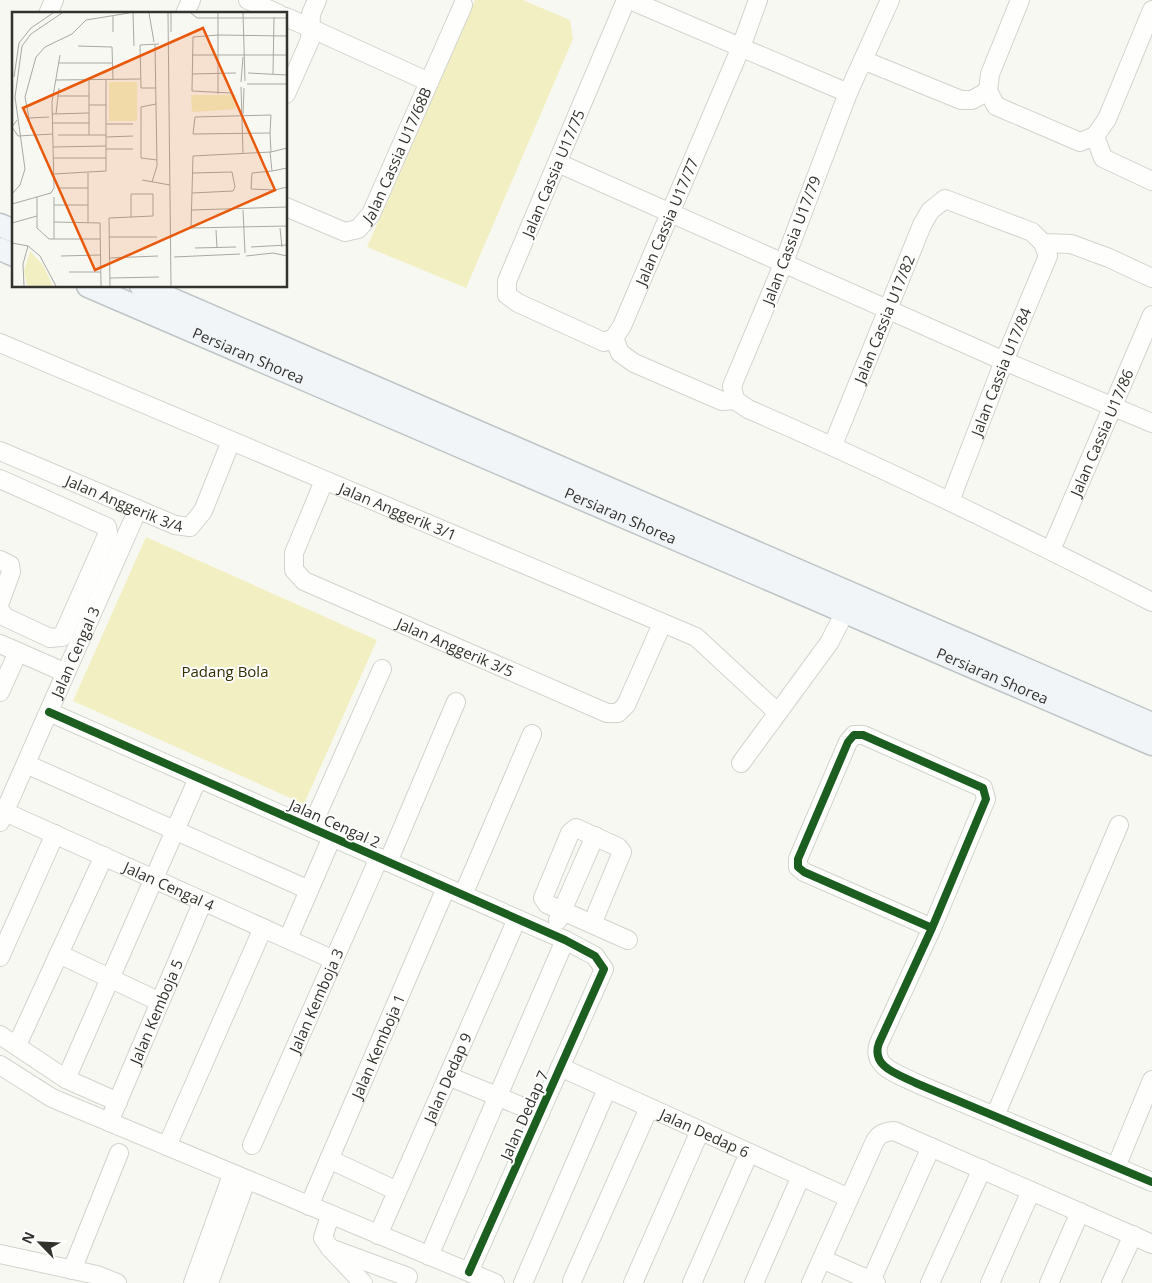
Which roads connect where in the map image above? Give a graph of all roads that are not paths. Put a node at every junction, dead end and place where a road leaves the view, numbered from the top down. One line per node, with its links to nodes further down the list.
1 (54, 0): 11 (street)
2 (191, 0): 12 (street)
3 (248, 0): 13 (street)
4 (317, 0): 15 (street)
5 (628, 0): 16 (street); 23 (street, Jalan Cassia U17/75)
6 (758, 0): 16 (street, Jalan Cassia U17/77)
7 (890, 0): 17 (street, Jalan Cassia U17/79)
8 (1020, 0): 20 (street)
9 (463, 5): 18 (street, Jalan Cassia U17/68B)
10 (1152, 10): 22 (street)
11 (49, 12)
12 (186, 12)
13 (275, 12)
14 (288, 18): 15 (street)
15 (310, 28): 18 (street); 19 (street)
16 (740, 47): 21 (street); 26 (street, Jalan Cassia U17/77)
17 (863, 60): 20 (street); 21 (street, Jalan Cassia U17/79)
18 (429, 82): 25 (street, Jalan Cassia U17/68B)
19 (288, 90)
20 (988, 91): 22 (street)
21 (848, 93): 32 (street, Jalan Cassia U17/79)
22 (1095, 136): 24 (street)
23 (558, 163): 26 (street); 38 (street, Jalan Cassia U17/75)
24 (1152, 181)
25 (288, 208)
26 (670, 212): 32 (street); 38 (street, Jalan Cassia U17/77)
27 (0, 225): 28 (main road)
28 (12, 230)
29 (1043, 243): 33 (street); 36 (street, Jalan Cassia U17/82); 40 (street, Jalan Cassia U17/84)
30 (0, 249): 31 (main road)
31 (12, 253)
32 (784, 262): 36 (street); 41 (street, Jalan Cassia U17/79)
33 (1152, 278)
34 (93, 288): 59 (main road, Persiaran Shorea)
35 (147, 288): 55 (main road, Persiaran Shorea)
36 (888, 309): 40 (street); 45 (street, Jalan Cassia U17/82)
37 (1152, 315): 42 (street, Jalan Cassia U17/86)
38 (614, 338): 41 (street)
39 (0, 343): 44 (street, Jalan Anggerik 3/1)
40 (1004, 361): 42 (street); 49 (street, Jalan Cassia U17/84)
41 (734, 393): 45 (street)
42 (1113, 406): 43 (street); 52 (street, Jalan Cassia U17/86)
43 (1152, 424)
44 (231, 441): 48 (street, Jalan Anggerik 3/1); 50 (street, Jalan Anggerik 3/4)
45 (833, 445): 49 (street)
46 (0, 451): 50 (street, Jalan Anggerik 3/4)
47 (0, 479): 51 (street)
48 (324, 481): 61 (street, Jalan Anggerik 3/1); 61 (street, Jalan Anggerik 3/5)
49 (950, 501): 52 (street)
50 (138, 509): 53 (street, Jalan Cengal 3)
51 (103, 547): 53 (street); 58 (street)
52 (1051, 550): 57 (street)
53 (119, 554): 65 (street, Jalan Cengal 3)
54 (0, 560): 56 (street)
55 (804, 574): 59 (main road); 60 (main road, Persiaran Shorea)
56 (0, 602)
57 (1152, 602)
58 (0, 610)
59 (845, 612): 60 (main road); 69 (street); 72 (main road, Persiaran Shorea)
60 (904, 617): 70 (main road, Persiaran Shorea)
61 (662, 624): 69 (street, Jalan Anggerik 3/1)
62 (0, 644): 63 (street)
63 (18, 652): 65 (street); 66 (street)
64 (382, 669): 78 (street)
65 (66, 673): 68 (street, Jalan Cengal 3)
66 (0, 692)
67 (456, 702): 84 (street, Jalan Kemboja 3)
68 (49, 712): 74 (street, Jalan Cengal 3); 75 (street, Jalan Cengal 2)
69 (777, 712): 73 (street)
70 (1152, 724)
71 (532, 734): 87 (street, Jalan Kemboja 1)
72 (1152, 744)
73 (741, 763)
74 (26, 764): 76 (street, Jalan Cengal 3); 79 (street)
75 (198, 778): 78 (street, Jalan Cengal 2); 79 (street)
76 (2, 817): 80 (street, Jalan Cengal 4)
77 (1119, 825): 115 (street)
78 (311, 828): 82 (street, Jalan Cengal 2)
79 (175, 831): 85 (street); 86 (street)
80 (55, 834): 83 (street, Jalan Cengal 4); 98 (street)
81 (595, 836): 89 (street); 89 (street); 91 (street)
82 (332, 837): 84 (street, Jalan Cengal 2); 86 (street)
83 (104, 856): 85 (street, Jalan Cengal 4); 97 (street)
84 (384, 860): 87 (street, Jalan Cengal 2); 99 (street, Jalan Kemboja 3)
85 (153, 879): 88 (street, Jalan Cengal 4); 101 (street)
86 (309, 890): 95 (street)
87 (454, 891): 90 (street, Jalan Cengal 2); 123 (street, Jalan Kemboja 1)
88 (203, 901): 92 (street, Jalan Cengal 4); 102 (street, Jalan Kemboja 5)
89 (562, 910): 91 (street); 94 (street)
90 (516, 919): 94 (street, Jalan Cengal 2); 107 (street, Jalan Dedap 9)
91 (592, 924): 96 (street)
92 (263, 928): 95 (street, Jalan Cengal 4); 119 (street)
93 (932, 928): 93 (street); 115 (street)
94 (558, 937): 100 (street, Jalan Cengal 2); 111 (street)
95 (288, 939): 99 (street, Jalan Cengal 4)
96 (628, 940)
97 (59, 954): 101 (street); 104 (street)
98 (0, 957)
99 (334, 960): 118 (street, Jalan Kemboja 3)
100 (604, 969): 106 (street, Jalan Dedap 7)
101 (110, 978): 102 (street); 108 (street)
102 (160, 1002): 112 (street, Jalan Kemboja 5)
103 (0, 1035): 104 (street)
104 (17, 1046): 108 (street)
105 (0, 1065): 116 (street)
106 (560, 1068): 110 (street, Jalan Dedap 6); 114 (street, Jalan Dedap 7)
107 (448, 1076): 111 (street); 129 (street, Jalan Dedap 9)
108 (66, 1078): 112 (street)
109 (1152, 1080): 124 (street)
110 (607, 1088): 113 (street, Jalan Dedap 6); 152 (street)
111 (498, 1096): 114 (street); 140 (street)
112 (118, 1102): 116 (street, Jalan Kemboja 5)
113 (649, 1108): 117 (street, Jalan Dedap 6); 145 (street)
114 (540, 1114): 143 (street, Jalan Dedap 7)
115 (995, 1116): 124 (street)
116 (109, 1122): 119 (street)
117 (700, 1131): 122 (street, Jalan Dedap 6); 153 (street)
118 (252, 1145)
119 (167, 1146): 127 (street)
120 (931, 1147): 125 (street); 131 (street); 146 (street)
121 (119, 1153): 142 (street)
122 (749, 1153): 126 (street, Jalan Dedap 6); 154 (street)
123 (329, 1159): 129 (street); 132 (street, Jalan Kemboja 1)
124 (1116, 1167): 128 (street)
125 (982, 1169): 130 (street); 157 (street)
126 (801, 1176): 131 (street, Jalan Dedap 6); 155 (street)
127 (239, 1178): 132 (street); 148 (street); 149 (street)
128 (1152, 1182)
129 (397, 1191): 135 (street, Jalan Dedap 9)
130 (1030, 1191): 133 (street); 158 (street)
131 (849, 1198): 141 (street)
132 (309, 1206): 134 (street)
133 (1080, 1212): 136 (street); 159 (street)
134 (330, 1215): 135 (street); 138 (street)
135 (378, 1235): 140 (street)
136 (1132, 1235): 137 (street); 160 (street)
137 (1152, 1244)
138 (330, 1248): 144 (street); 150 (street)
139 (0, 1254): 142 (street)
140 (425, 1254): 143 (street); 144 (street)
141 (822, 1259): 146 (street); 156 (street)
142 (72, 1270): 147 (street)
143 (469, 1272): 151 (street)
144 (406, 1280)
145 (572, 1281)
146 (872, 1282)
147 (117, 1283)
148 (193, 1283)
149 (209, 1283)
150 (363, 1283)
151 (495, 1283)
152 (523, 1283)
153 (633, 1283)
154 (692, 1283)
155 (754, 1283)
156 (811, 1283)
157 (930, 1283)
158 (990, 1283)
159 (1049, 1283)
160 (1111, 1283)

